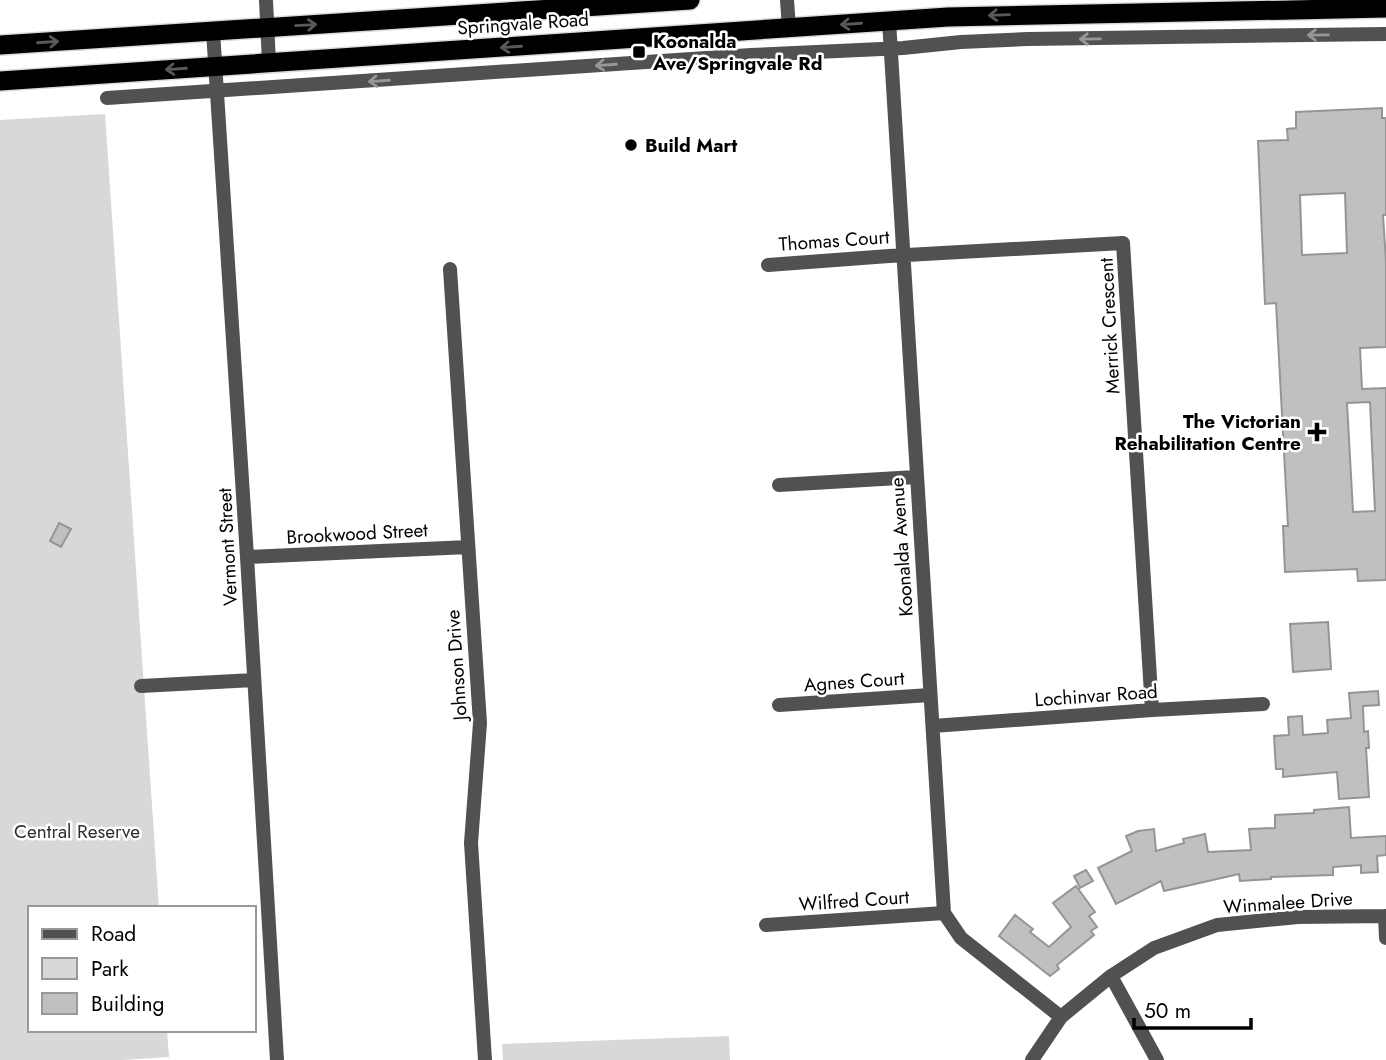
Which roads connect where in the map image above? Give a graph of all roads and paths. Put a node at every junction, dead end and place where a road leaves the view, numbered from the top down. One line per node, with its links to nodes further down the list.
1 (266, 0): 6 (street)
2 (690, 0): 6 (highway, Springvale Road, one-way to 2)
3 (787, 0): 7 (street)
4 (1386, 10): 5 (highway, Springvale Road, one-way to 5); 9 (street, Springvale Road)
5 (889, 21): 7 (highway, Springvale Road, one-way to 7); 11 (street, Koonalda Avenue)
6 (267, 28): 8 (highway, Springvale Road); 12 (street)
7 (789, 28): 12 (highway, Springvale Road, one-way to 12)
8 (213, 31): 10 (highway, Springvale Road, one-way to 8); 13 (street, Vermont Street)
9 (1382, 34): 11 (street, Springvale Road, one-way to 11)
10 (0, 45)
11 (891, 48): 15 (street, Springvale Road, one-way to 15); 17 (street, Koonalda Avenue)
12 (269, 63): 13 (highway, Springvale Road)
13 (215, 66): 14 (highway, Springvale Road, one-way to 14); 15 (street, Vermont Street)
14 (0, 81)
15 (218, 92): 16 (street, Springvale Road); 23 (street, Vermont Street)
16 (107, 98)
17 (903, 255): 18 (street, Thomas Court); 20 (street, Koonalda Avenue); 29 (street, Merrick Crescent)
18 (768, 265)
19 (450, 268): 22 (street, Johnson Drive)
20 (916, 477): 21 (street); 26 (street, Koonalda Avenue)
21 (779, 485)
22 (468, 547): 23 (street, Brookwood Street); 38 (street, Johnson Drive)
23 (247, 557): 24 (street, Vermont Street)
24 (254, 680): 25 (street); 37 (street, Vermont Street)
25 (141, 686)
26 (930, 695): 28 (street, Agnes Court); 30 (street, Koonalda Avenue)
27 (1263, 704): 29 (street, Lochinvar Road)
28 (779, 705)
29 (1152, 710): 30 (street, Lochinvar Road)
30 (933, 726): 31 (street, Koonalda Avenue)
31 (944, 913): 33 (street, Wilfred Court); 36 (street)
32 (1385, 916): 34 (street); 35 (street, Winmalee Drive)
33 (766, 925)
34 (1386, 938)
35 (1111, 976): 36 (street, Winmalee Drive); 40 (street)
36 (1061, 1017): 39 (street, Winmalee Drive)
37 (276, 1060)
38 (485, 1060)
39 (1032, 1060)
40 (1157, 1060)

